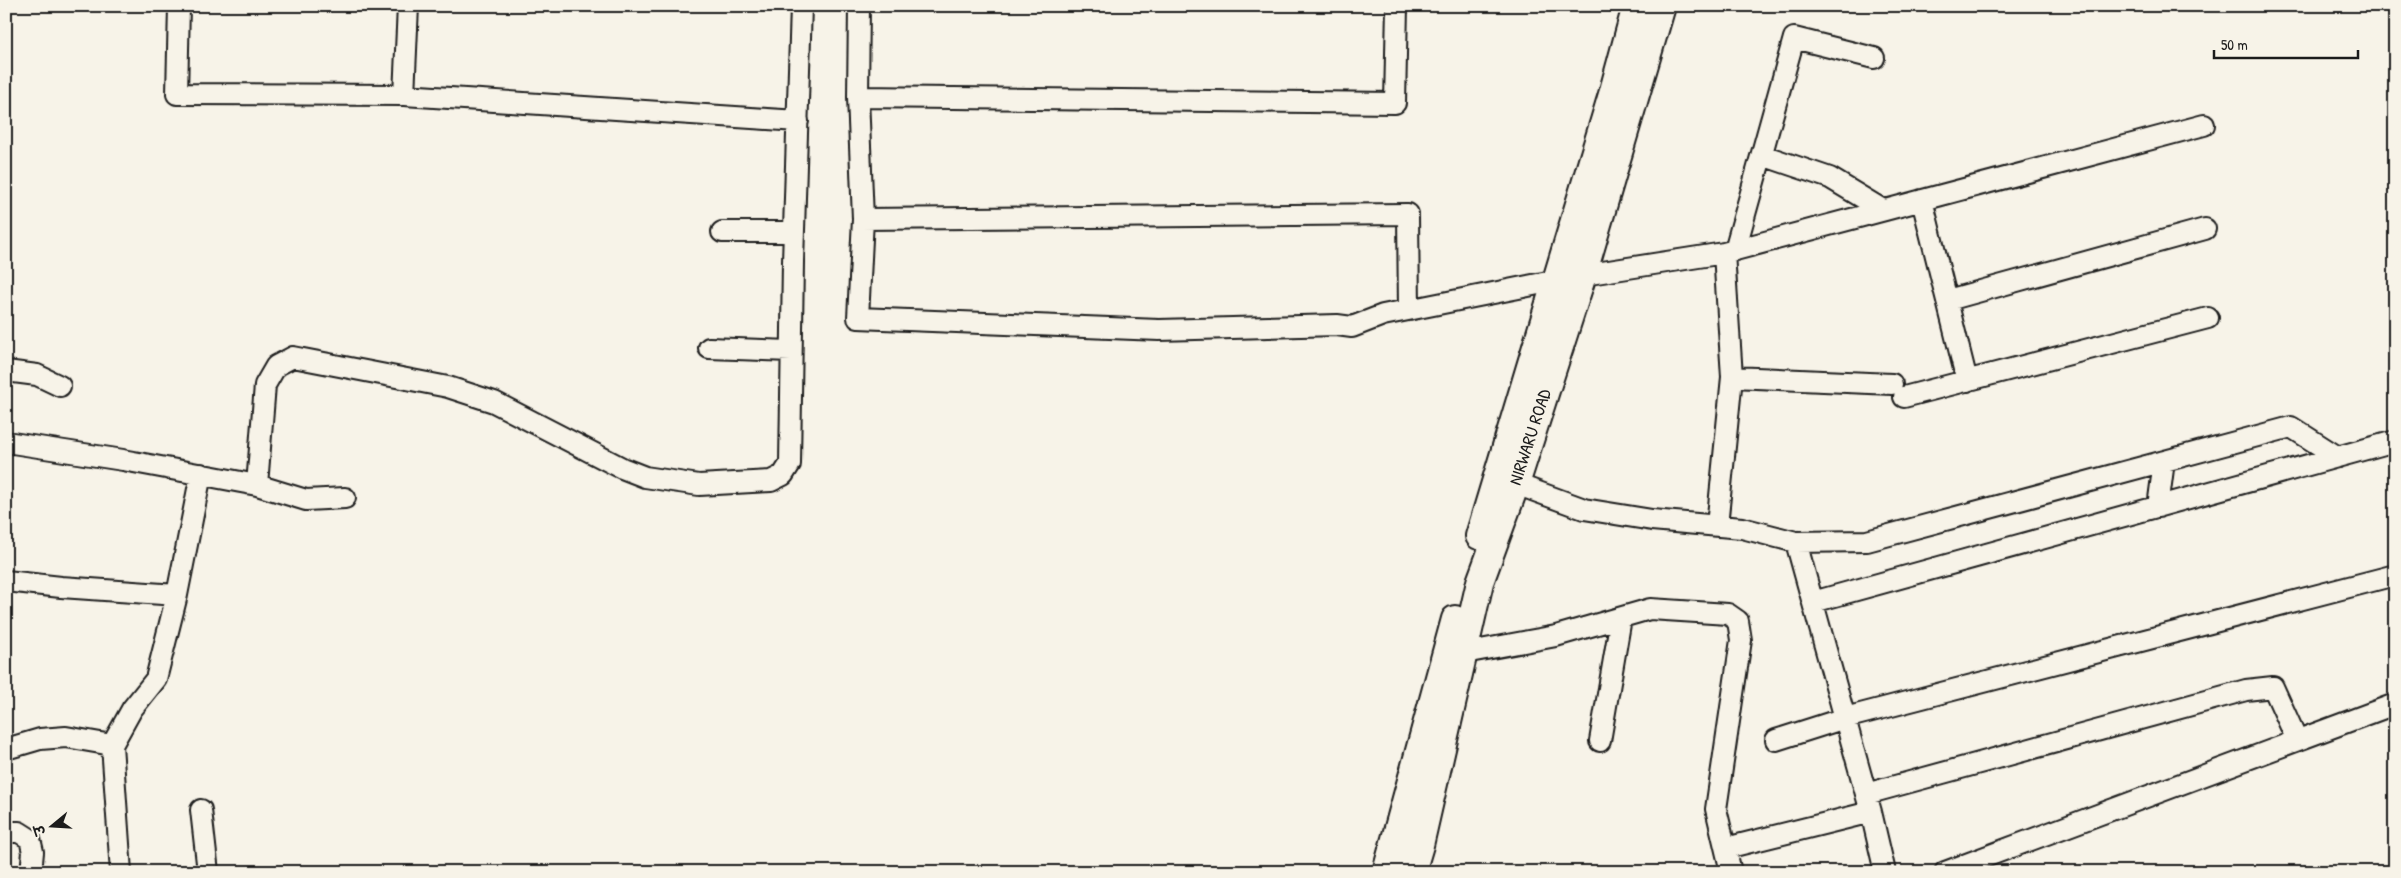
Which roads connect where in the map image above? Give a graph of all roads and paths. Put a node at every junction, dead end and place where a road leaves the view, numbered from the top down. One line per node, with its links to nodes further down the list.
1 (179, 6): 9 (street)
2 (408, 6): 9 (street)
3 (801, 6): 11 (street)
4 (859, 6): 10 (street)
5 (1398, 6): 10 (street)
6 (1636, 6): 22 (street, NIRWARU ROAD)
7 (1662, 6): 21 (street, NIRWARU ROAD)
8 (1874, 58): 13 (street)
9 (404, 95): 11 (street)
10 (858, 98): 16 (street)
11 (798, 121): 19 (street)
12 (2204, 125): 14 (street)
13 (1762, 155): 15 (street); 20 (street)
14 (1922, 200): 15 (street); 23 (street)
15 (1883, 210): 20 (street)
16 (863, 218): 24 (street); 24 (street)
17 (2205, 229): 23 (street)
18 (722, 232): 19 (street)
19 (794, 232): 27 (street)
20 (1730, 252): 21 (street); 29 (street)
21 (1583, 275): 22 (street); 38 (street, NIRWARU ROAD)
22 (1555, 282): 24 (street); 63 (street, NIRWARU ROAD)
23 (1948, 300): 30 (street)
24 (1409, 310)
25 (2208, 318): 30 (street)
26 (709, 348): 27 (street)
27 (792, 351): 37 (street)
28 (6, 371): 31 (street)
29 (1732, 377): 30 (street); 41 (street)
30 (1967, 381)
31 (60, 386)
32 (2395, 441): 34 (street)
33 (6, 442): 36 (street)
34 (2338, 457): 35 (street); 40 (street)
35 (2164, 461): 40 (street); 42 (street)
36 (200, 474): 37 (street); 45 (street)
37 (257, 484): 39 (street)
38 (1516, 484): 41 (street); 48 (street, NIRWARU ROAD)
39 (345, 498)
40 (2158, 507): 46 (street)
41 (1717, 526): 42 (street)
42 (1796, 542): 46 (street)
43 (2395, 575): 50 (street)
44 (6, 581): 45 (street)
45 (177, 595): 54 (street)
46 (1813, 602): 50 (street)
47 (1621, 618): 48 (street); 53 (street); 59 (street)
48 (1464, 653): 64 (street, NIRWARU ROAD)
49 (2395, 704): 52 (street)
50 (1845, 718): 51 (street); 56 (street)
51 (1776, 740)
52 (2297, 740): 56 (street); 67 (street)
53 (1600, 741)
54 (112, 745): 55 (street); 61 (street)
55 (6, 748)
56 (1868, 803): 59 (street); 66 (street)
57 (201, 810): 62 (street)
58 (6, 832): 60 (street)
59 (1726, 848): 65 (street)
60 (32, 872)
61 (121, 872)
62 (208, 872)
63 (1386, 872)
64 (1412, 872)
65 (1731, 872)
66 (1885, 872)
67 (1945, 872)

